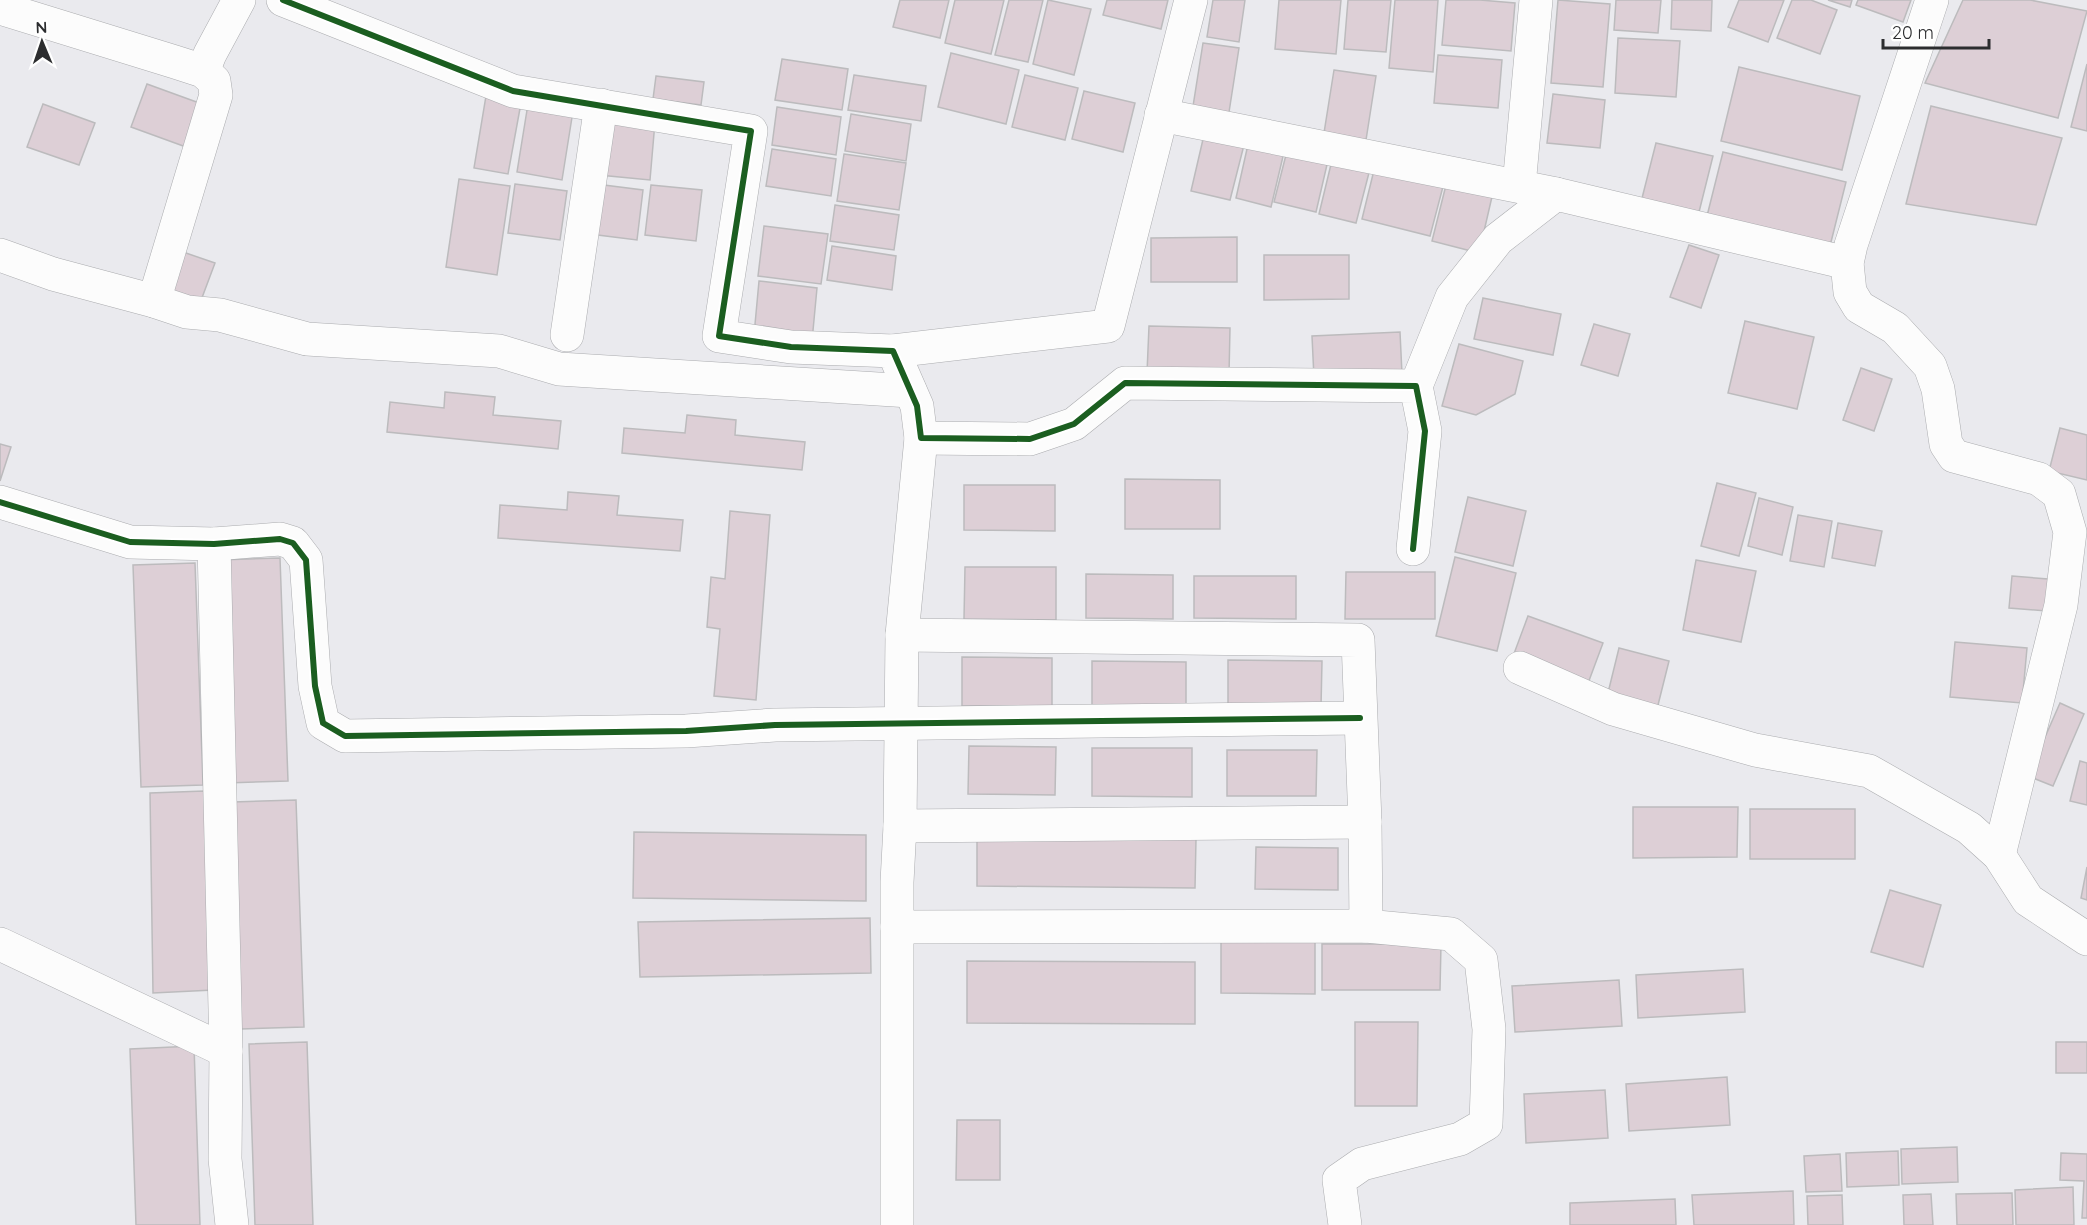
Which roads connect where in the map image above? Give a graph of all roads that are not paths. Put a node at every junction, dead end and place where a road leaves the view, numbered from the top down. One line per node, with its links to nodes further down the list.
1 (239, 0): 7 (street)
2 (283, 0): 8 (street)
3 (1191, 0): 9 (street)
4 (1536, 0): 10 (street)
5 (1932, 0): 13 (street)
6 (0, 8): 7 (street)
7 (203, 71): 14 (street)
8 (601, 105): 15 (street); 16 (street)
9 (1161, 115): 10 (street); 16 (street)
10 (1519, 186): 11 (street)
11 (1556, 194): 13 (street); 17 (street)
12 (0, 255): 14 (street)
13 (1847, 263): 29 (street)
14 (154, 301): 18 (street)
15 (567, 335)
16 (893, 351): 18 (street)
17 (1416, 386): 19 (street); 22 (street)
18 (910, 391): 19 (street)
19 (921, 438): 23 (street)
20 (0, 502): 21 (street)
21 (214, 544): 26 (street); 34 (street)
22 (1413, 549)
23 (902, 635): 25 (street); 26 (street)
24 (1520, 668): 29 (street)
25 (1360, 718): 26 (street); 27 (street)
26 (900, 724): 28 (street)
27 (1365, 822): 28 (street); 30 (street)
28 (900, 826): 31 (street)
29 (1999, 855): 32 (street)
30 (1366, 926): 31 (street); 37 (street)
31 (897, 927): 36 (street)
32 (2087, 939)
33 (0, 944): 34 (street)
34 (226, 1051): 35 (street)
35 (232, 1225)
36 (897, 1225)
37 (1345, 1225)

